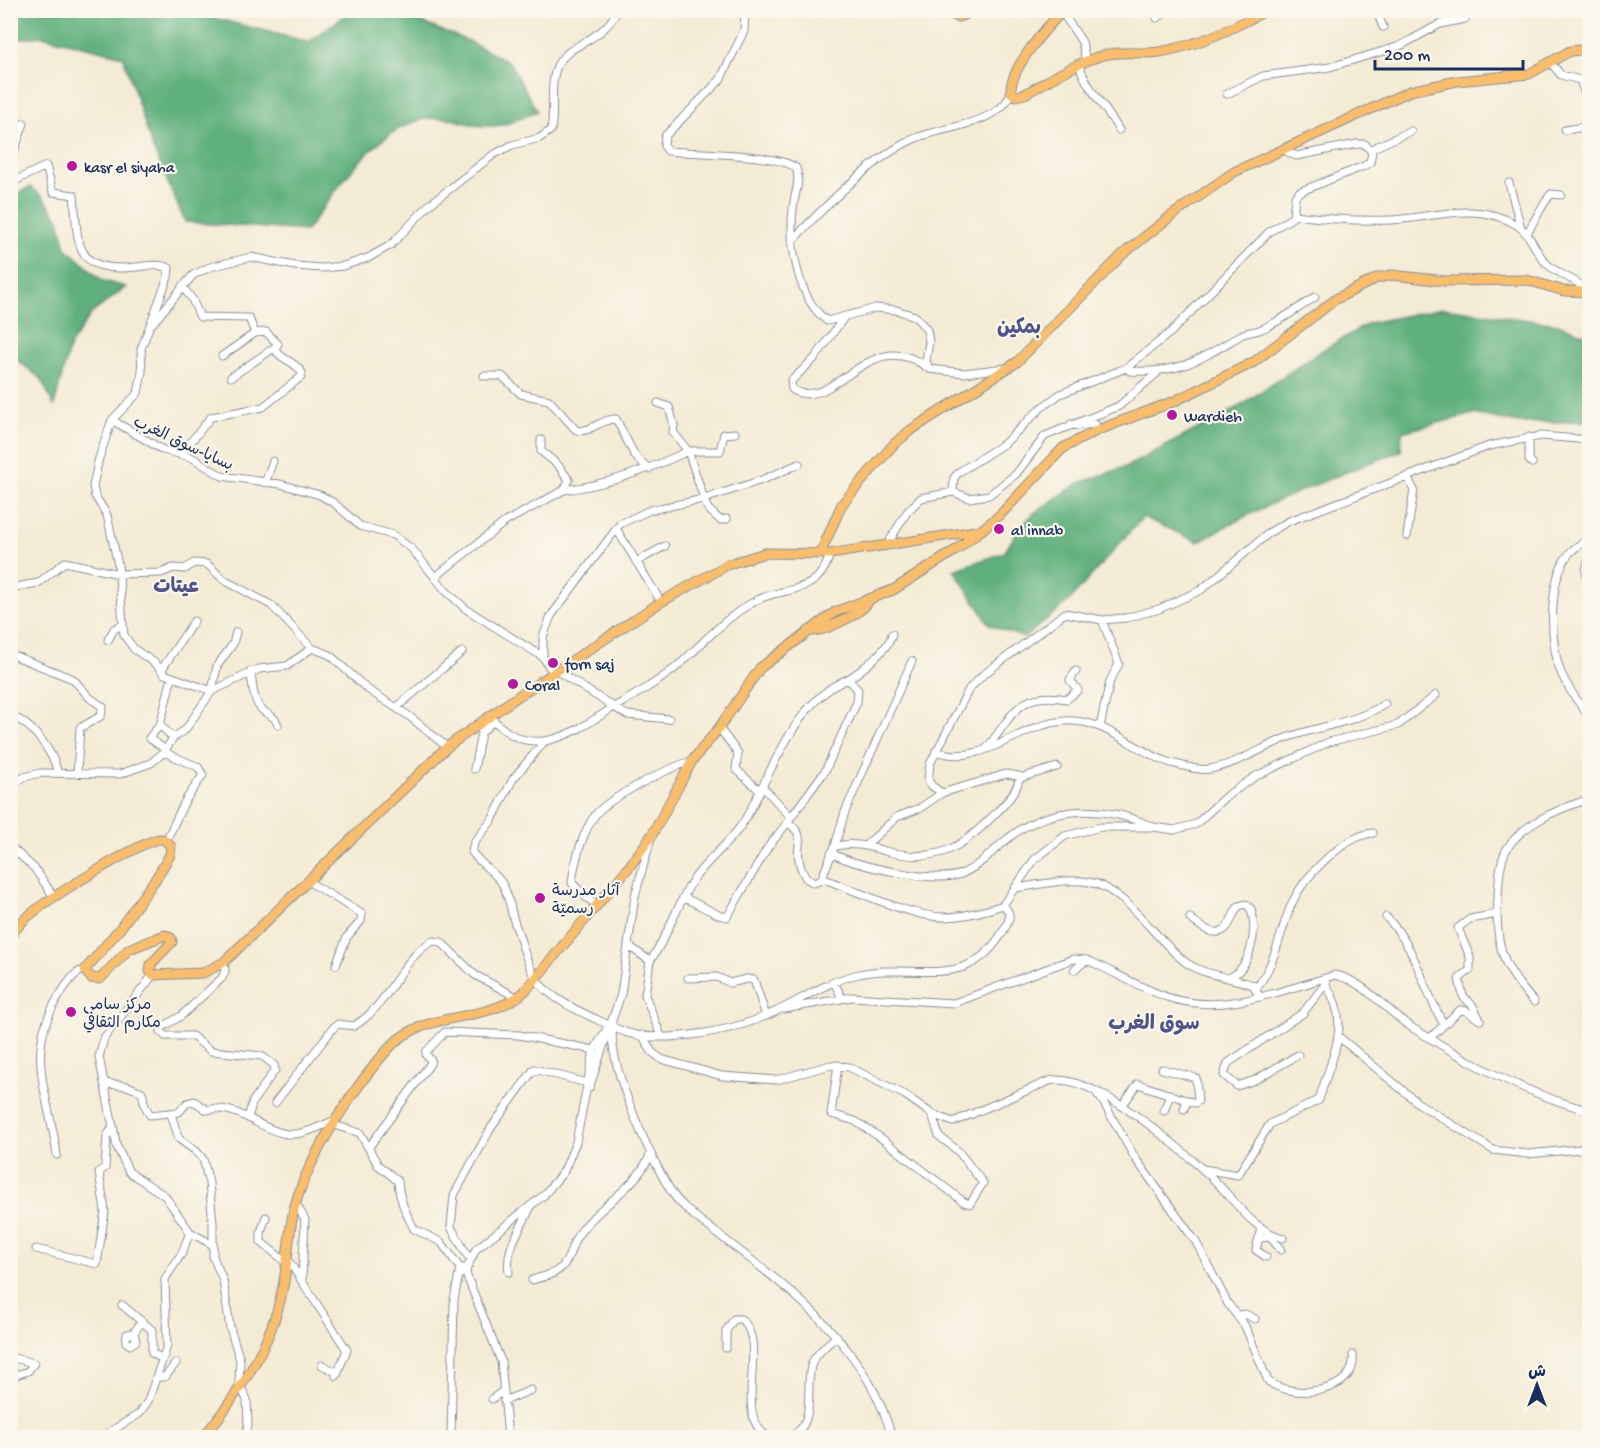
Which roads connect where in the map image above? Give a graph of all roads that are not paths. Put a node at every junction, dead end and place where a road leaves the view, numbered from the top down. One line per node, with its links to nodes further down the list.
1 (617, 10): 34 (street)
2 (746, 10): 33 (street)
3 (933, 10): 10 (street)
4 (977, 10): 10 (main road)
5 (1169, 10): 12 (street)
6 (1268, 10): 11 (main road)
7 (1376, 10): 13 (street)
8 (1469, 10): 18 (street)
9 (1063, 11): 16 (street); 17 (main road)
10 (949, 12)
11 (1248, 15): 16 (main road)
12 (1157, 18)
13 (1383, 27)
14 (1590, 49): 15 (main road)
15 (1550, 62): 19 (street); 25 (main road)
16 (1082, 64): 17 (main road); 22 (street)
17 (1011, 92): 33 (street)
18 (1227, 94)
19 (1590, 107)
20 (24, 123): 27 (street)
21 (1590, 126): 23 (street)
22 (1119, 130)
23 (1564, 130)
24 (1411, 131): 26 (street)
25 (1282, 149): 26 (street); 42 (main road)
26 (1371, 149): 31 (street)
27 (10, 163)
28 (10, 183): 38 (street, بسايا-سوق الغرب)
29 (1509, 183): 32 (street)
30 (1562, 195): 32 (street)
31 (1294, 215): 32 (street); 43 (street)
32 (1524, 231): 35 (street)
33 (792, 241): 37 (street)
34 (182, 286): 38 (street); 39 (street)
35 (1589, 292): 51 (main road)
36 (1315, 297): 45 (street)
37 (844, 317): 44 (street); 44 (street)
38 (151, 326): 49 (street, بسايا-سوق الغرب)
39 (255, 333): 40 (street); 41 (street)
40 (274, 348): 47 (street); 57 (street)
41 (222, 356)
42 (1007, 368): 44 (street); 74 (main road)
43 (1126, 368): 45 (street); 65 (street)
44 (929, 369)
45 (1158, 372): 50 (street)
46 (484, 375): 61 (street)
47 (231, 377)
48 (658, 403): 56 (street)
49 (112, 420): 57 (street, بسايا-سوق الغرب); 77 (street)
50 (1071, 424): 51 (street); 65 (street)
51 (1098, 430): 69 (main road)
52 (735, 432): 56 (street)
53 (1529, 437): 55 (street); 59 (street); 62 (street)
54 (541, 440): 64 (street)
55 (1590, 440)
56 (688, 451): 61 (street); 66 (street)
57 (180, 454): 63 (street, بسايا-سوق الغرب)
58 (273, 460): 63 (street)
59 (1532, 463)
60 (799, 464): 66 (street)
61 (649, 469): 64 (street)
62 (1407, 477): 70 (street); 82 (street)
63 (265, 483): 78 (street, بسايا-سوق الغرب)
64 (564, 490): 78 (street)
65 (953, 492): 72 (street)
66 (704, 499): 67 (street); 68 (street)
67 (727, 519)
68 (617, 530): 76 (street); 93 (street)
69 (982, 530): 72 (main road); 112 (main road)
70 (1407, 536)
71 (1590, 538): 108 (street)
72 (887, 545): 74 (main road)
73 (665, 546): 76 (street)
74 (825, 554): 80 (main road); 104 (street)
75 (1590, 556): 81 (street)
76 (636, 562): 80 (street)
77 (119, 574): 79 (street); 84 (street); 90 (street)
78 (435, 577): 93 (street, بسايا-سوق الغرب)
79 (10, 588)
80 (661, 602): 97 (main road)
81 (1590, 606)
82 (1102, 620): 88 (street); 113 (street)
83 (194, 621): 95 (street)
84 (122, 626): 87 (street); 95 (street)
85 (236, 632): 101 (street)
86 (892, 634): 100 (street)
87 (108, 640)
88 (1032, 640): 89 (street); 118 (street)
89 (1037, 647)
90 (312, 648): 96 (street); 105 (street)
91 (462, 652): 105 (street)
92 (10, 654): 123 (street)
93 (543, 657): 97 (street, بسايا-سوق الغرب)
94 (912, 661): 137 (street)
95 (162, 669): 99 (street)
96 (252, 671): 101 (street); 111 (street)
97 (555, 672): 104 (street); 107 (main road)
98 (1076, 672): 119 (street)
99 (172, 677): 101 (street); 110 (street)
100 (848, 679): 127 (street); 130 (street)
101 (212, 691): 114 (street)
102 (1436, 695): 131 (street)
103 (1385, 704): 113 (street)
104 (614, 707): 109 (street); 115 (street)
105 (397, 708): 116 (street)
106 (10, 717): 124 (street)
107 (492, 718): 115 (street); 116 (main road); 122 (street)
108 (1590, 718)
109 (669, 719)
110 (160, 725): 114 (street); 117 (street)
111 (278, 725)
112 (719, 728): 120 (main road); 127 (street)
113 (1100, 728): 119 (street)
114 (173, 738): 117 (street)
115 (544, 742): 159 (street)
116 (447, 747): 139 (main road)
117 (165, 751): 123 (street); 134 (street)
118 (936, 751): 119 (street); 128 (street)
119 (985, 751)
120 (692, 760): 133 (main road); 143 (street)
121 (1057, 767): 125 (street)
122 (474, 769)
123 (76, 772): 124 (street)
124 (57, 773): 126 (street)
125 (1020, 778): 128 (street); 135 (street)
126 (10, 786)
127 (761, 788): 130 (street); 142 (street)
128 (942, 793): 135 (street)
129 (1590, 799): 145 (street)
130 (789, 819): 138 (street); 142 (street)
131 (1154, 827): 137 (street); 140 (street)
132 (1373, 833): 162 (street)
133 (652, 835): 143 (main road); 149 (street)
134 (166, 841): 141 (main road); 154 (main road)
135 (866, 845): 137 (street)
136 (10, 846): 141 (street)
137 (833, 850): 138 (street)
138 (825, 879): 144 (street)
139 (309, 882): 152 (main road); 153 (street)
140 (1016, 888): 144 (street); 158 (street)
141 (54, 897): 148 (main road)
142 (685, 898): 151 (street)
143 (598, 905): 159 (main road)
144 (1003, 905): 161 (street)
145 (1497, 914): 166 (street); 169 (street)
146 (1386, 917): 169 (street)
147 (1190, 918): 158 (street)
148 (10, 937)
149 (629, 946): 151 (street); 170 (street)
150 (1087, 960): 155 (street); 163 (street); 165 (street)
151 (650, 961): 172 (street)
152 (224, 963): 156 (main road); 192 (street)
153 (336, 964)
154 (85, 970): 156 (main road); 198 (street)
155 (1074, 970)
156 (153, 975): 179 (street)
157 (688, 978): 168 (street)
158 (1229, 978): 162 (street)
159 (536, 980): 164 (main road); 170 (street)
160 (1326, 981): 163 (street); 173 (street); 174 (street); 176 (street)
161 (834, 982): 165 (street); 167 (street)
162 (1257, 987): 163 (street)
163 (1259, 996)
164 (518, 998): 185 (street); 193 (main road)
165 (842, 998): 167 (street)
166 (1534, 1002)
167 (779, 1010): 168 (street)
168 (766, 1016): 172 (street)
169 (1443, 1023): 174 (street)
170 (612, 1025): 171 (street); 175 (street); 182 (street); 197 (street)
171 (642, 1035): 172 (street); 177 (street)
172 (661, 1036)
173 (1339, 1037): 196 (street); 199 (street)
174 (1430, 1038): 189 (street)
175 (594, 1050): 180 (street); 195 (street)
176 (1298, 1056)
177 (838, 1065): 191 (street); 191 (street)
178 (1162, 1069): 184 (street)
179 (104, 1083): 190 (street); 194 (street)
180 (587, 1083): 182 (street); 211 (street)
181 (1092, 1089): 186 (street); 191 (street); 225 (street)
182 (587, 1093): 201 (street)
183 (1170, 1094): 184 (street); 186 (street); 188 (street)
184 (1187, 1100): 187 (street)
185 (275, 1103)
186 (1122, 1106): 199 (street)
187 (1184, 1109)
188 (1164, 1111)
189 (1590, 1112)
190 (171, 1114): 192 (street); 208 (street)
191 (932, 1114)
192 (248, 1117): 193 (street)
193 (336, 1122): 195 (street); 200 (main road)
194 (113, 1127): 204 (street); 209 (street)
195 (369, 1147): 214 (street)
196 (1590, 1148)
197 (651, 1153): 217 (street); 223 (street)
198 (57, 1155)
199 (1203, 1169): 203 (street)
200 (296, 1203): 213 (main road); 216 (street)
201 (531, 1206): 205 (street); 215 (street)
202 (266, 1217): 213 (street)
203 (1261, 1228): 206 (street); 207 (street)
204 (190, 1233): 208 (street); 226 (street)
205 (495, 1234): 211 (street); 214 (street)
206 (1261, 1238): 210 (street); 212 (street)
207 (1283, 1238)
208 (213, 1245): 232 (street)
209 (36, 1249)
210 (1281, 1250)
211 (466, 1255): 214 (street)
212 (1266, 1257)
213 (288, 1262): 216 (street); 232 (main road)
214 (463, 1271): 233 (street); 241 (street)
215 (509, 1272)
216 (302, 1279): 229 (street)
217 (532, 1280)
218 (122, 1305): 221 (street)
219 (1239, 1315): 220 (street)
220 (1255, 1319)
221 (141, 1323): 222 (street); 226 (street)
222 (134, 1332)
223 (837, 1336): 244 (street); 245 (street)
224 (726, 1348): 243 (street)
225 (1353, 1355)
226 (165, 1356): 231 (street)
227 (10, 1357): 230 (street)
228 (176, 1363): 231 (street)
229 (322, 1365)
230 (10, 1377)
231 (157, 1377): 238 (street)
232 (241, 1388): 239 (main road); 240 (street)
233 (504, 1390): 235 (street); 236 (street)
234 (531, 1390): 236 (street)
235 (492, 1399)
236 (504, 1401): 242 (street)
237 (1590, 1434): 246 (street)
238 (100, 1437)
239 (203, 1437)
240 (244, 1437)
241 (451, 1437)
242 (508, 1437)
243 (768, 1437)
244 (787, 1437)
245 (892, 1437)
246 (1581, 1437)

